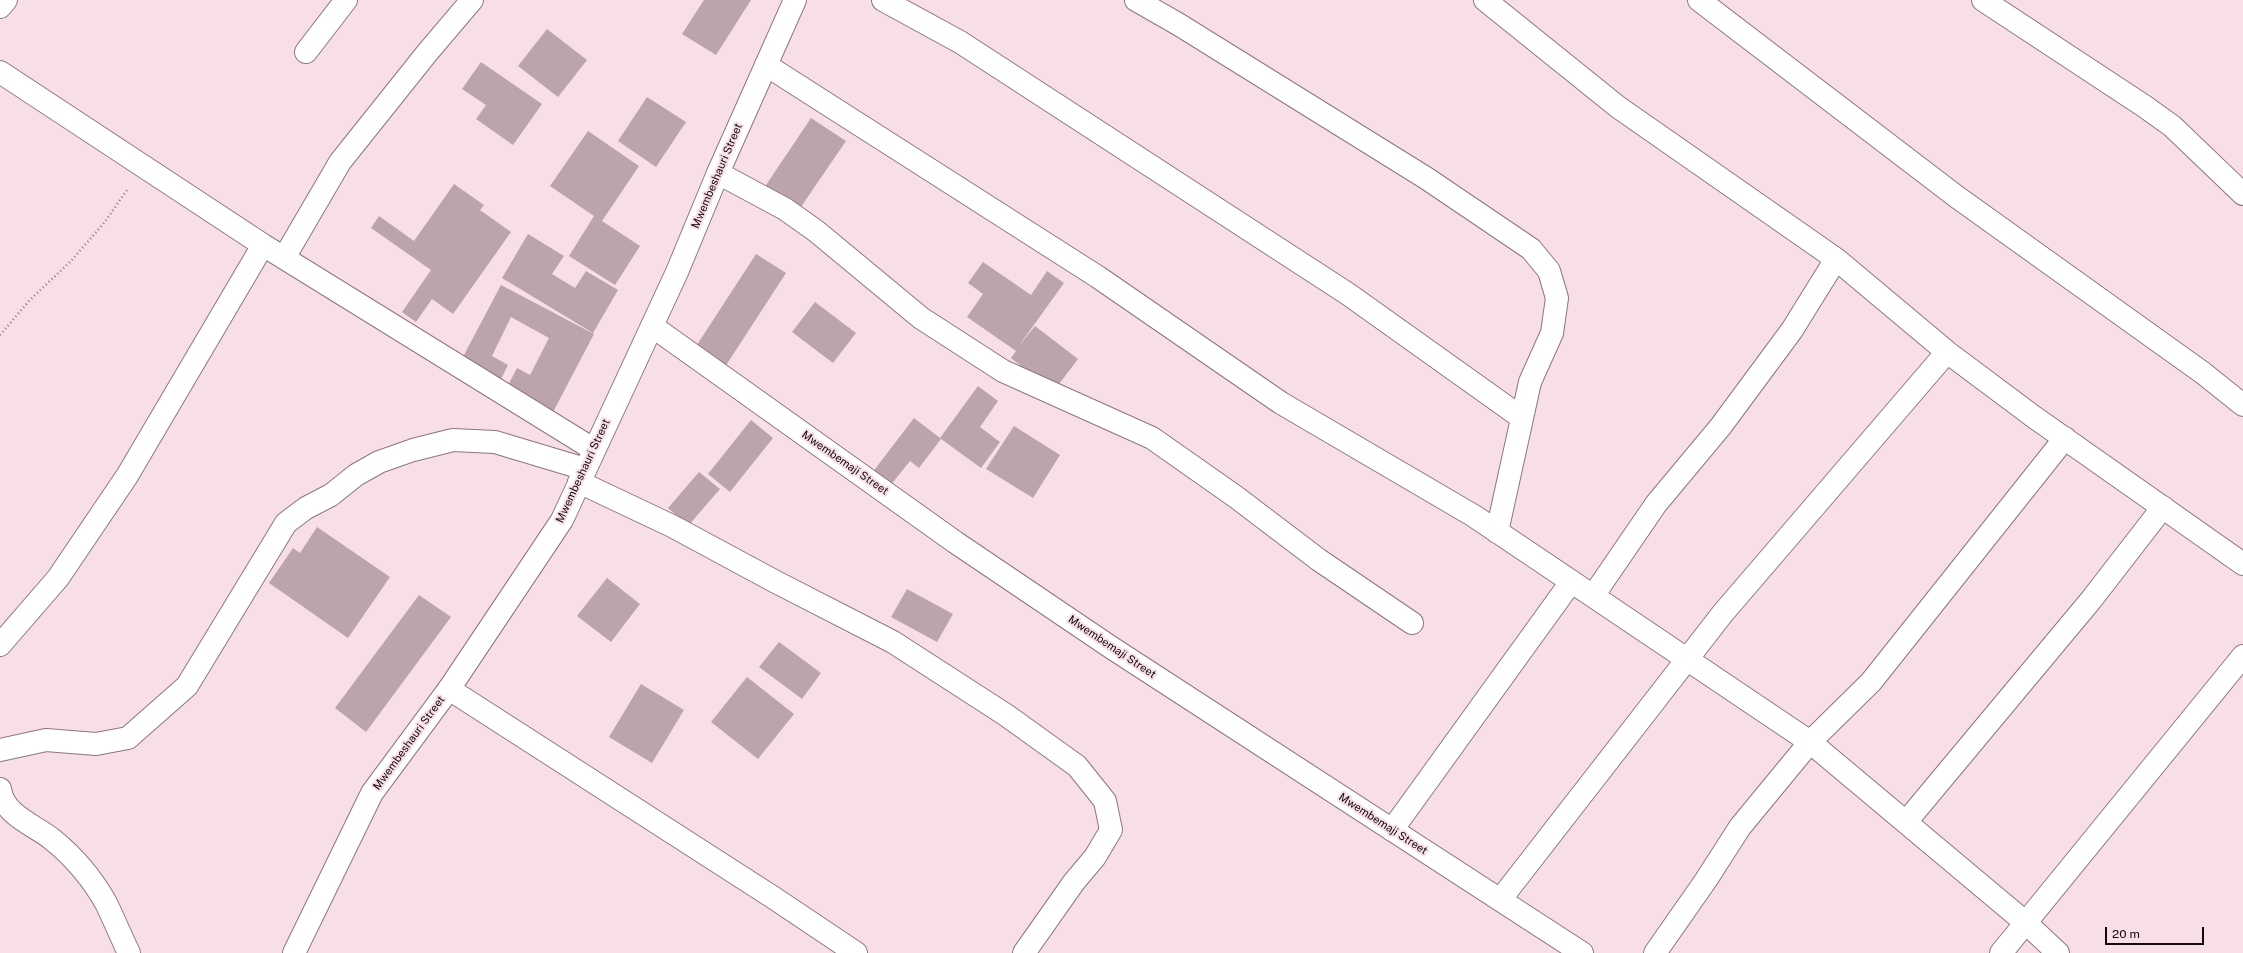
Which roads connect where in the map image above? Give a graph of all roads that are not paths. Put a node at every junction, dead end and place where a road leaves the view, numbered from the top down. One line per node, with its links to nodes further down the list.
1 (6, 0): 10 (street)
2 (346, 0): 11 (street)
3 (472, 0): 17 (street)
4 (795, 0): 12 (street, Mwembeshauri Street)
5 (882, 0): 22 (street)
6 (1136, 0): 22 (street)
7 (1485, 0): 18 (street)
8 (1699, 0): 21 (street)
9 (1983, 0): 15 (street)
10 (0, 7)
11 (306, 52)
12 (766, 65): 14 (street, Mwembeshauri Street); 27 (street)
13 (0, 72): 16 (street)
14 (718, 173): 19 (street, Mwembeshauri Street); 31 (street)
15 (2243, 194)
16 (263, 245): 17 (street); 32 (street)
17 (284, 258): 24 (street)
18 (1836, 259): 20 (street); 30 (street)
19 (652, 326): 24 (street, Mwembeshauri Street); 40 (street, Mwembemaji Street)
20 (1947, 352): 23 (street); 34 (street)
21 (2243, 405)
22 (1522, 418): 27 (street)
23 (2064, 438): 26 (street); 36 (street)
24 (593, 449): 25 (street, Mwembeshauri Street)
25 (582, 475): 35 (street, Mwembeshauri Street); 37 (street); 46 (street)
26 (2162, 508): 28 (street); 39 (street)
27 (1497, 532): 29 (street)
28 (2243, 564)
29 (1571, 582): 30 (street); 40 (street)
30 (1593, 596): 34 (street)
31 (1412, 623)
32 (0, 645)
33 (2243, 656): 42 (street)
34 (1688, 660): 36 (street); 41 (street)
35 (449, 689): 44 (street, Mwembeshauri Street); 45 (street)
36 (1810, 742): 39 (street); 48 (street)
37 (0, 750)
38 (0, 795): 43 (street)
39 (1906, 822): 42 (street)
40 (1392, 830): 41 (street, Mwembemaji Street)
41 (1500, 900): 47 (street, Mwembemaji Street)
42 (2026, 923): 49 (street); 50 (street)
43 (129, 953)
44 (294, 953)
45 (856, 953)
46 (1024, 953)
47 (1582, 953)
48 (1655, 953)
49 (2001, 953)
50 (2058, 953)

